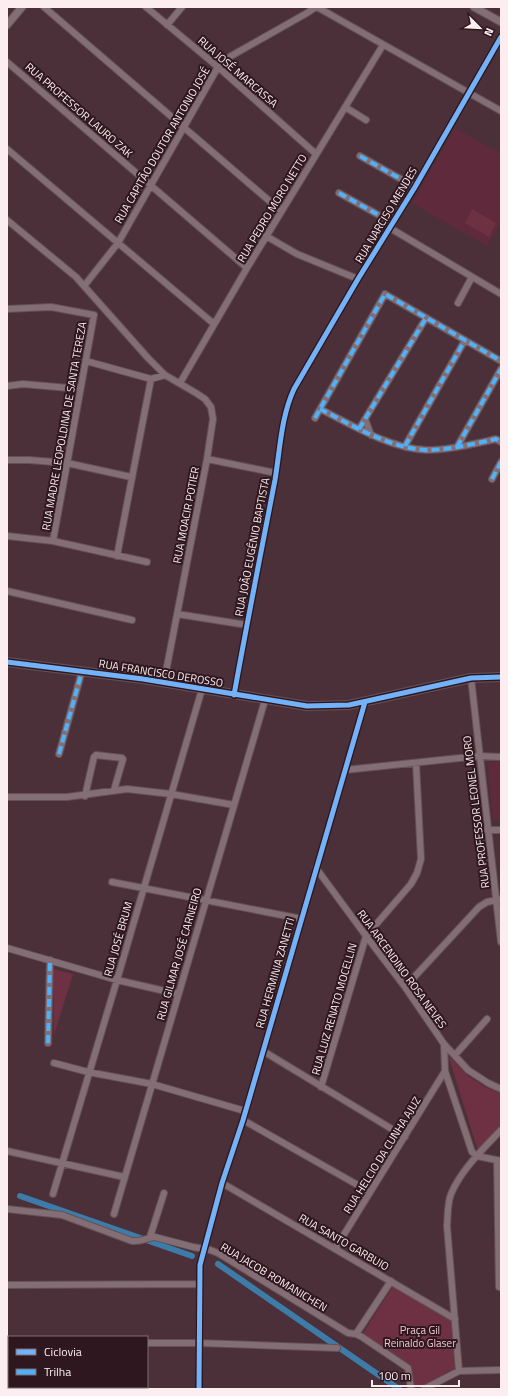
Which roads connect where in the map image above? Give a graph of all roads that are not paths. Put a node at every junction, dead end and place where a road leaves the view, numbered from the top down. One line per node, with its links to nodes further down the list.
1 (22, 7): 8 (street)
2 (44, 7): 18 (street)
3 (146, 7): 9 (street, RUA JOSÉ MARCASSA)
4 (182, 7): 9 (street)
5 (316, 7): 11 (street); 13 (street, RUA CAPITÃO DOUTOR ANTONIO JOSÉ)
6 (474, 7): 7 (street)
7 (501, 22)
8 (7, 25)
9 (167, 25): 13 (street, RUA JOSÉ MARCASSA)
10 (501, 37): 14 (street, RUA NARCISO MENDES)
11 (383, 45): 14 (street); 15 (street, RUA PEDRO MORO NETTO)
12 (7, 62): 22 (street, RUA PROFESSOR LAURO ZAK)
13 (218, 67): 18 (street, RUA CAPITÃO DOUTOR ANTONIO JOSÉ); 20 (street, RUA JOSÉ MARCASSA)
14 (469, 93): 16 (street); 23 (street, RUA NARCISO MENDES)
15 (345, 107): 17 (street); 20 (street, RUA PEDRO MORO NETTO)
16 (501, 111)
17 (366, 120)
18 (184, 127): 22 (street, RUA CAPITÃO DOUTOR ANTONIO JOSÉ); 25 (street)
19 (7, 149): 29 (street)
20 (316, 154): 25 (street, RUA PEDRO MORO NETTO)
21 (360, 156): 23 (street)
22 (151, 185): 29 (street, RUA CAPITÃO DOUTOR ANTONIO JOSÉ); 30 (street, RUA PROFESSOR LAURO ZAK)
23 (415, 187): 27 (street, RUA NARCISO MENDES)
24 (339, 193): 27 (street)
25 (281, 211): 28 (street, RUA PEDRO MORO NETTO)
26 (7, 220): 33 (street)
27 (392, 226): 31 (street); 32 (street, RUA NARCISO MENDES)
28 (266, 236): 30 (street, RUA PEDRO MORO NETTO); 32 (street)
29 (118, 243): 33 (street, RUA CAPITÃO DOUTOR ANTONIO JOSÉ); 38 (street)
30 (247, 268): 38 (street, RUA PEDRO MORO NETTO)
31 (472, 277): 34 (street); 35 (street)
32 (358, 279): 48 (street, RUA NARCISO MENDES)
33 (84, 286): 43 (street)
34 (500, 292)
35 (458, 303)
36 (7, 309): 40 (street, RUA MADRE LEOPOLDINA DE SANTA TEREZA)
37 (426, 318): 39 (street); 49 (street); 51 (street)
38 (214, 324): 45 (street, RUA PEDRO MORO NETTO)
39 (466, 340): 41 (street); 57 (street)
40 (86, 361): 44 (street); 47 (street, RUA MADRE LEOPOLDINA DE SANTA TEREZA)
41 (501, 361)
42 (501, 369): 53 (street)
43 (164, 375): 44 (street); 45 (street, RUA MOACIR POTIER)
44 (151, 380): 64 (street)
45 (180, 383): 59 (street, RUA MOACIR POTIER)
46 (7, 386): 47 (street)
47 (80, 389): 62 (street, RUA MADRE LEOPOLDINA DE SANTA TEREZA)
48 (288, 402): 63 (street, RUA JOÃO EUGÊNIO BAPTISTA)
49 (320, 409): 50 (street); 52 (street)
50 (315, 418)
51 (365, 419): 52 (street); 54 (street)
52 (359, 429): 54 (street)
53 (464, 434): 56 (street); 58 (street)
54 (371, 435): 57 (street)
55 (501, 442): 56 (street)
56 (472, 444): 58 (street)
57 (405, 446): 58 (street)
58 (457, 447)
59 (207, 459): 63 (street); 71 (street, RUA MOACIR POTIER)
60 (7, 460): 62 (street)
61 (501, 462): 65 (street)
62 (67, 463): 64 (street); 67 (street, RUA MADRE LEOPOLDINA DE SANTA TEREZA)
63 (276, 473): 73 (street, RUA JOÃO EUGÊNIO BAPTISTA)
64 (131, 477): 68 (street)
65 (492, 479)
66 (7, 536): 67 (street)
67 (53, 541): 68 (street)
68 (116, 556): 69 (street)
69 (147, 562)
70 (7, 591): 72 (street)
71 (177, 614): 73 (street); 78 (street, RUA MOACIR POTIER)
72 (132, 620)
73 (247, 625): 80 (street, RUA JOÃO EUGÊNIO BAPTISTA)
74 (7, 662): 75 (main road, RUA FRANCISCO DEROSSO)
75 (82, 671): 78 (main road, RUA FRANCISCO DEROSSO); 83 (street)
76 (501, 677): 77 (main road, RUA FRANCISCO DEROSSO)
77 (471, 678): 82 (main road, RUA FRANCISCO DEROSSO); 84 (street, RUA PROFESSOR LEONEL MORO)
78 (164, 682): 79 (main road, RUA FRANCISCO DEROSSO)
79 (202, 689): 80 (main road, RUA FRANCISCO DEROSSO); 89 (street, RUA JOSÉ BRUM)
80 (234, 695): 81 (main road, RUA FRANCISCO DEROSSO)
81 (265, 700): 82 (main road, RUA FRANCISCO DEROSSO); 92 (street, RUA GILMAR JOSÉ CARNEIRO)
82 (365, 702): 87 (street, RUA HERMINIA ZANETTI)
83 (59, 754)
84 (479, 756): 85 (street); 86 (street); 93 (street, RUA PROFESSOR LEONEL MORO)
85 (501, 756)
86 (416, 763): 87 (street); 101 (street, RUA LUIZ RENATO MOCELLIN)
87 (345, 770): 95 (street, RUA HERMINIA ZANETTI)
88 (114, 790): 89 (street); 90 (street); 90 (street)
89 (171, 794): 92 (street); 97 (street, RUA JOSÉ BRUM)
90 (85, 796): 91 (street)
91 (7, 797)
92 (234, 805): 99 (street, RUA GILMAR JOSÉ CARNEIRO)
93 (487, 830): 94 (street); 98 (street, RUA PROFESSOR LEONEL MORO)
94 (501, 830)
95 (316, 868): 100 (street, RUA HERMINIA ZANETTI); 101 (street, RUA ARCENDINO ROSA NEVES)
96 (112, 882): 97 (street)
97 (143, 888): 99 (street); 105 (street, RUA JOSÉ BRUM)
98 (499, 899): 102 (street, RUA PROFESSOR LEONEL MORO); 106 (street)
99 (206, 900): 100 (street); 107 (street, RUA GILMAR JOSÉ CARNEIRO)
100 (302, 919): 111 (street, RUA HERMINIA ZANETTI)
101 (366, 936): 106 (street, RUA ARCENDINO ROSA NEVES); 117 (street, RUA LUIZ RENATO MOCELLIN)
102 (501, 942)
103 (7, 948): 104 (street)
104 (50, 960): 105 (street); 109 (street)
105 (117, 980): 107 (street); 115 (street, RUA JOSÉ BRUM)
106 (405, 986): 110 (street, RUA ARCENDINO ROSA NEVES)
107 (178, 994): 116 (street, RUA GILMAR JOSÉ CARNEIRO)
108 (487, 1019): 112 (street)
109 (48, 1043)
110 (444, 1044): 112 (street); 114 (street, RUA ARCENDINO ROSA NEVES)
111 (263, 1051): 117 (street); 119 (street, RUA HERMINIA ZANETTI)
112 (454, 1055): 118 (street)
113 (54, 1063): 115 (street)
114 (445, 1071): 122 (street, RUA HELCIO DA CUNHA AJUZ); 124 (street, RUA ARCENDINO ROSA NEVES)
115 (88, 1072): 116 (street); 126 (street, RUA JOSÉ BRUM)
116 (152, 1084): 119 (street); 127 (street, RUA GILMAR JOSÉ CARNEIRO)
117 (321, 1087): 122 (street)
118 (501, 1089)
119 (245, 1111): 120 (street, RUA HERMINIA ZANETTI)
120 (243, 1120): 128 (street, RUA HERMINIA ZANETTI); 129 (street)
121 (501, 1130): 124 (street)
122 (405, 1137): 129 (street, RUA HELCIO DA CUNHA AJUZ)
123 (7, 1151): 126 (street)
124 (477, 1156): 125 (street); 141 (street)
125 (499, 1161): 140 (street)
126 (62, 1162): 127 (street); 131 (street, RUA JOSÉ BRUM)
127 (124, 1178): 133 (street, RUA GILMAR JOSÉ CARNEIRO)
128 (222, 1182): 135 (street, RUA HERMINIA ZANETTI); 136 (street, RUA SANTO GARBUIO)
129 (370, 1192): 136 (street, RUA HELCIO DA CUNHA AJUZ)
130 (164, 1193): 134 (street)
131 (53, 1194)
132 (7, 1209): 134 (street, RUA JACOB ROMANICHEN)
133 (114, 1214)
134 (147, 1239): 135 (street, RUA JACOB ROMANICHEN)
135 (203, 1249): 139 (street, RUA HERMINIA ZANETTI); 142 (street, RUA JACOB ROMANICHEN)
136 (335, 1249): 137 (street, RUA SANTO GARBUIO)
137 (391, 1281): 141 (street, RUA SANTO GARBUIO); 142 (street)
138 (7, 1284): 139 (street)
139 (199, 1284): 144 (street, RUA HERMINIA ZANETTI)
140 (500, 1287)
141 (455, 1319): 147 (street)
142 (356, 1334): 149 (street, RUA JACOB ROMANICHEN)
143 (148, 1343): 144 (street)
144 (199, 1343): 145 (street); 148 (street, RUA HERMINIA ZANETTI)
145 (337, 1348)
146 (501, 1370): 147 (street)
147 (459, 1371): 150 (street)
148 (199, 1389)
149 (411, 1389)
150 (424, 1389)

